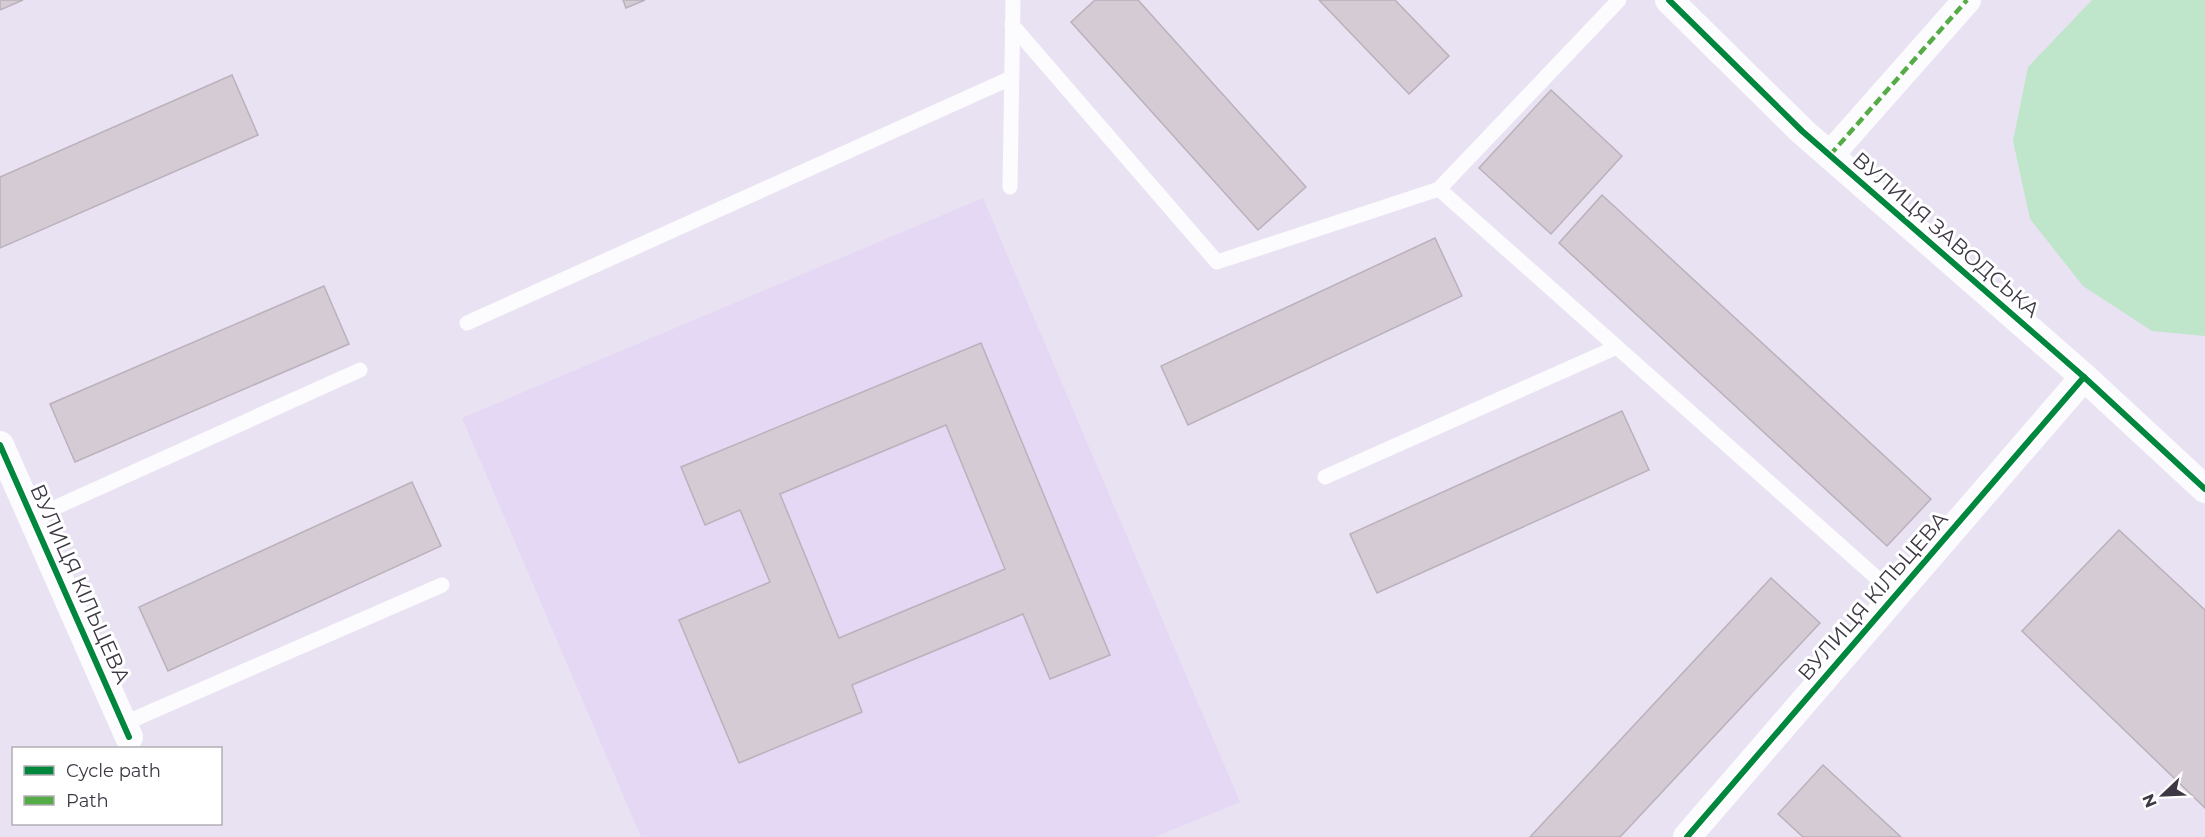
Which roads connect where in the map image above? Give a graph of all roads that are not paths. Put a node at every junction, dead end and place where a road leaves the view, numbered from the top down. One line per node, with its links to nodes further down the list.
1 (1013, 0): 5 (lane)
2 (1620, 0): 9 (lane)
3 (1669, 0): 7 (street, ВУЛИЦЯ ЗАВОДСЬКА)
4 (1967, 0): 7 (street)
5 (1012, 26): 6 (lane); 9 (lane)
6 (1011, 78): 8 (lane); 10 (lane)
7 (1830, 155): 13 (street, ВУЛИЦЯ ЗАВОДСЬКА)
8 (1010, 187)
9 (1439, 189): 11 (lane)
10 (468, 323)
11 (1617, 347): 15 (lane); 19 (lane)
12 (360, 370): 17 (lane)
13 (2084, 377): 16 (street, ВУЛИЦЯ ЗАВОДСЬКА); 19 (street, ВУЛИЦЯ КІЛЬЦЕВА)
14 (0, 445): 17 (street, ВУЛИЦЯ КІЛЬЦЕВА)
15 (1325, 477)
16 (2205, 489)
17 (32, 518): 20 (street, ВУЛИЦЯ КІЛЬЦЕВА)
18 (442, 585): 20 (lane)
19 (1896, 595): 21 (street, ВУЛИЦЯ КІЛЬЦЕВА)
20 (126, 731)
21 (1687, 837)

